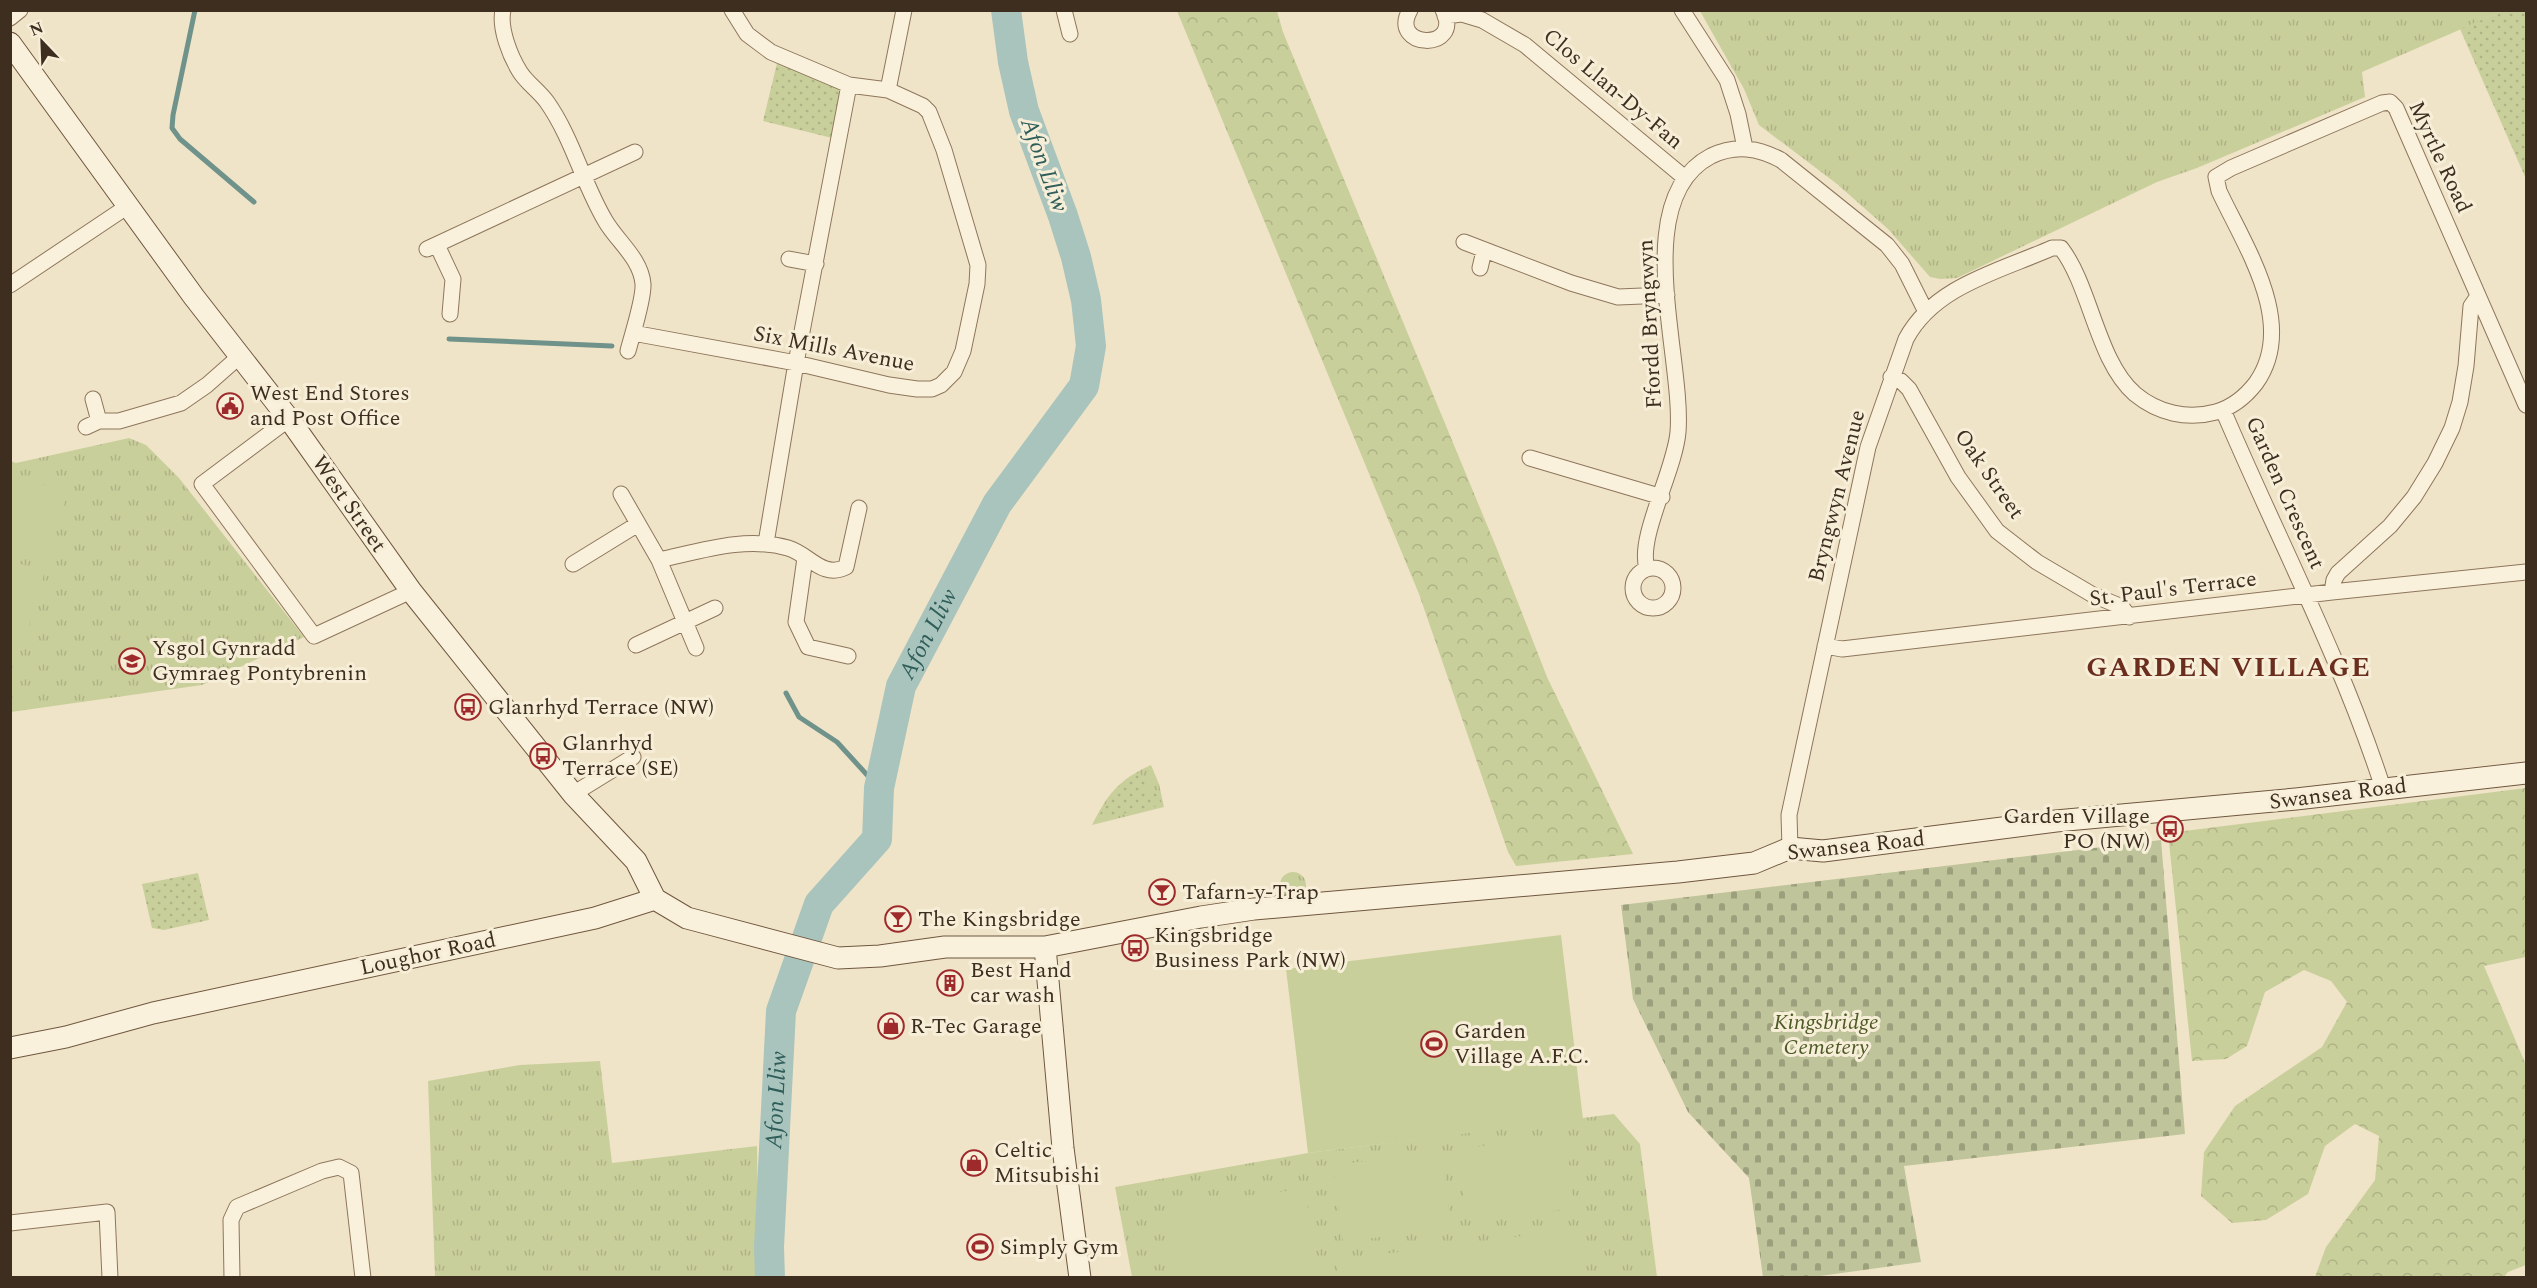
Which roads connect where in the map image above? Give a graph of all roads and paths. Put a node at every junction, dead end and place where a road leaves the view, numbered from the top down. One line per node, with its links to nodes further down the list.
1 (20, 10): 9 (street)
2 (503, 10): 16 (street)
3 (732, 10): 12 (street, Six Mills Avenue)
4 (904, 10): 13 (street)
5 (1064, 10): 10 (street)
6 (1410, 10): 8 (street, Clos Llan-Dy-Fan)
7 (1682, 10): 14 (street)
8 (1444, 13): 18 (street, Clos Llan-Dy-Fan)
9 (10, 18)
10 (1070, 34)
11 (10, 43): 19 (main road, West Street)
12 (849, 85): 13 (street, Six Mills Avenue); 24 (street)
13 (888, 90): 34 (street, Six Mills Avenue)
14 (1745, 148): 18 (street, Ffordd Bryngwyn); 29 (street, Ffordd Bryngwyn)
15 (635, 152): 16 (street)
16 (585, 175): 30 (street); 31 (street)
17 (2216, 177): 28 (street, Myrtle Road); 38 (street, Garden Crescent)
18 (1685, 178): 27 (street, Ffordd Bryngwyn)
19 (128, 206): 26 (street); 33 (main road, West Street)
20 (1464, 242): 22 (street)
21 (2061, 248): 29 (street, Bryngwyn Avenue); 38 (street, Garden Crescent)
22 (1484, 251): 25 (street); 27 (street)
23 (789, 259): 24 (street)
24 (816, 264): 34 (street)
25 (1480, 268)
26 (10, 285)
27 (1668, 295): 42 (street, Ffordd Bryngwyn)
28 (2478, 296): 37 (street, Myrtle Road); 52 (street)
29 (1925, 310): 35 (street, Bryngwyn Avenue)
30 (450, 314)
31 (633, 333): 32 (street); 34 (street, Six Mills Avenue)
32 (628, 351)
33 (241, 355): 36 (street); 39 (main road, West Street)
34 (796, 363): 45 (street)
35 (1891, 377): 55 (street, Oak Street); 58 (street, Bryngwyn Avenue)
36 (93, 399)
37 (2526, 405)
38 (2223, 410): 53 (street, Garden Crescent)
39 (289, 419): 51 (main road, West Street); 51 (street)
40 (1530, 458): 42 (street)
41 (621, 494): 44 (street)
42 (1662, 496): 49 (street, Ffordd Bryngwyn)
43 (859, 508): 46 (street)
44 (638, 524): 47 (street); 48 (street)
45 (766, 543): 46 (street); 47 (street)
46 (805, 558): 60 (street)
47 (659, 560): 56 (street)
48 (573, 564)
49 (1647, 568)
50 (2526, 572): 52 (street, St. Paul's Terrace)
51 (411, 591): 64 (main road, West Street)
52 (2332, 592): 53 (street, St. Paul's Terrace)
53 (2306, 596): 55 (street, St. Paul's Terrace); 63 (street, Garden Crescent)
54 (715, 608): 56 (street)
55 (2129, 617): 58 (street, St. Paul's Terrace)
56 (685, 622): 57 (street); 59 (street)
57 (636, 645)
58 (1825, 646): 65 (street, Bryngwyn Avenue)
59 (696, 648)
60 (848, 656)
61 (633, 757): 64 (street)
62 (2526, 773): 63 (main road, Swansea Road)
63 (2383, 788): 65 (main road, Swansea Road)
64 (573, 794): 66 (main road, West Street)
65 (1791, 848): 67 (main road, Swansea Road)
66 (655, 899): 67 (main road, Swansea Road); 68 (main road, Loughor Road)
67 (1045, 948): 73 (main road)
68 (10, 1048)
69 (10, 1223): 70 (street)
70 (110, 1278)
71 (232, 1278): 72 (street)
72 (363, 1278)
73 (1080, 1278)

